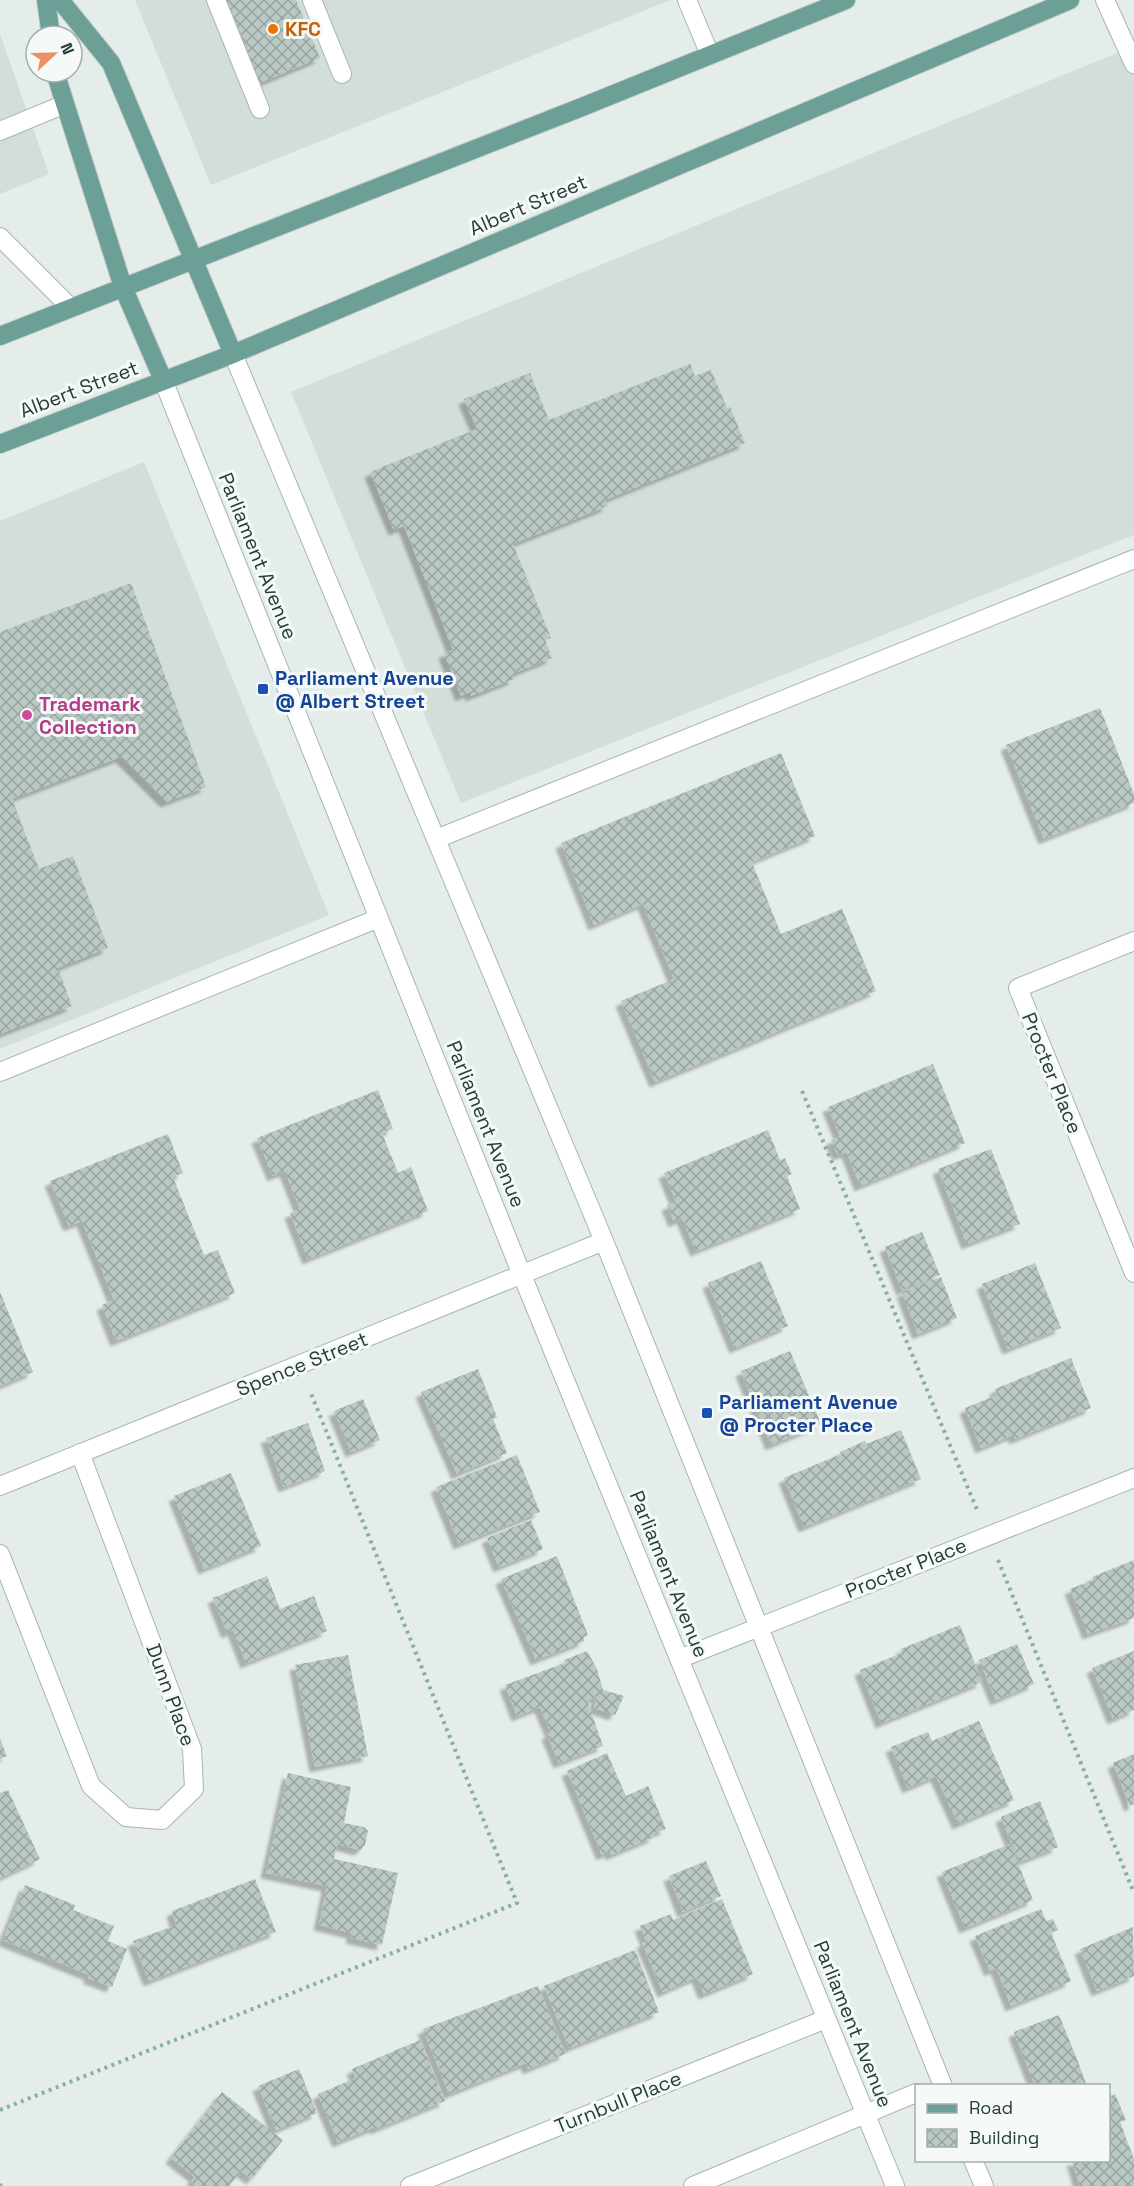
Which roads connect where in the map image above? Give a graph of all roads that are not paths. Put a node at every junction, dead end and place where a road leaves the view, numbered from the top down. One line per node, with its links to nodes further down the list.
1 (46, 0): 9 (main road)
2 (60, 0): 18 (main road)
3 (216, 0): 15 (street)
4 (312, 0): 12 (street)
5 (687, 0): 10 (street)
6 (846, 0): 10 (main road)
7 (1070, 0): 22 (main road, Albert Street)
8 (1105, 0): 11 (street)
9 (49, 24)
10 (710, 56): 18 (main road)
11 (1134, 64)
12 (342, 74)
13 (59, 84): 14 (main road, Parliament Avenue)
14 (65, 104): 16 (street); 19 (main road, Parliament Avenue)
15 (260, 109)
16 (0, 131)
17 (0, 237): 20 (street)
18 (193, 259): 19 (main road); 22 (main road)
19 (123, 286): 20 (main road); 23 (main road, Parliament Avenue)
20 (71, 308): 21 (main road)
21 (0, 336)
22 (233, 354): 23 (main road, Albert Street); 26 (street)
23 (163, 380): 24 (main road, Albert Street); 27 (street, Parliament Avenue)
24 (0, 444)
25 (1134, 558): 26 (street)
26 (436, 839): 30 (street)
27 (379, 918): 29 (street); 32 (street, Parliament Avenue)
28 (1134, 941): 31 (street, Procter Place)
29 (0, 1072)
30 (604, 1241): 32 (street, Spence Street); 37 (street)
31 (1134, 1273)
32 (522, 1275): 33 (street, Spence Street); 38 (street, Parliament Avenue)
33 (80, 1453): 35 (street, Spence Street); 36 (street, Dunn Place)
34 (1134, 1478): 37 (street, Procter Place)
35 (0, 1486)
36 (0, 1554)
37 (759, 1626): 38 (street, Procter Place); 40 (street)
38 (679, 1659): 39 (street, Parliament Avenue)
39 (826, 2019): 42 (street, Parliament Avenue); 44 (street, Turnbull Place)
40 (939, 2084)
41 (915, 2093): 42 (street)
42 (866, 2115): 45 (street); 46 (street, Parliament Avenue)
43 (974, 2162): 47 (street)
44 (410, 2186)
45 (693, 2186)
46 (895, 2186)
47 (984, 2186)

